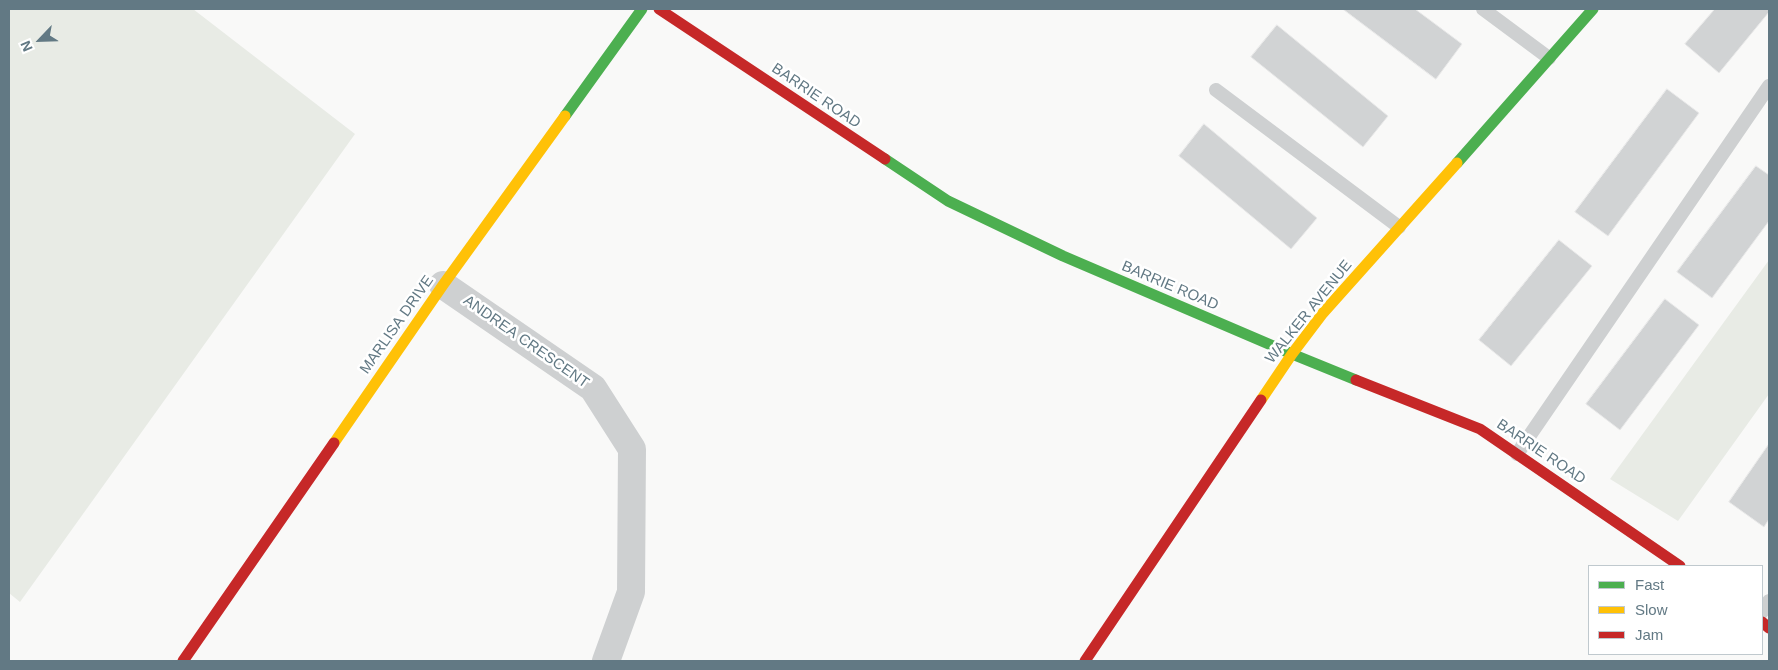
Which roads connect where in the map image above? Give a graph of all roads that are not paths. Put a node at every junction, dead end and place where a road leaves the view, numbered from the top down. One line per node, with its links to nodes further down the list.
1 (642, 9): 9 (street, MARLISA DRIVE)
2 (659, 9): 10 (street, BARRIE ROAD)
3 (1483, 9): 5 (lane)
4 (1593, 9): 5 (street, WALKER AVENUE)
5 (1549, 58): 8 (street, WALKER AVENUE)
6 (1769, 86): 11 (lane)
7 (1216, 90): 8 (lane)
8 (1399, 227): 10 (street, WALKER AVENUE)
9 (443, 285): 13 (street, MARLISA DRIVE); 14 (street, ANDREA CRESCENT)
10 (1292, 354): 11 (street, BARRIE ROAD); 15 (street, WALKER AVENUE)
11 (1517, 454): 12 (street, BARRIE ROAD)
12 (1679, 565)
13 (183, 661)
14 (606, 661)
15 (1085, 661)

